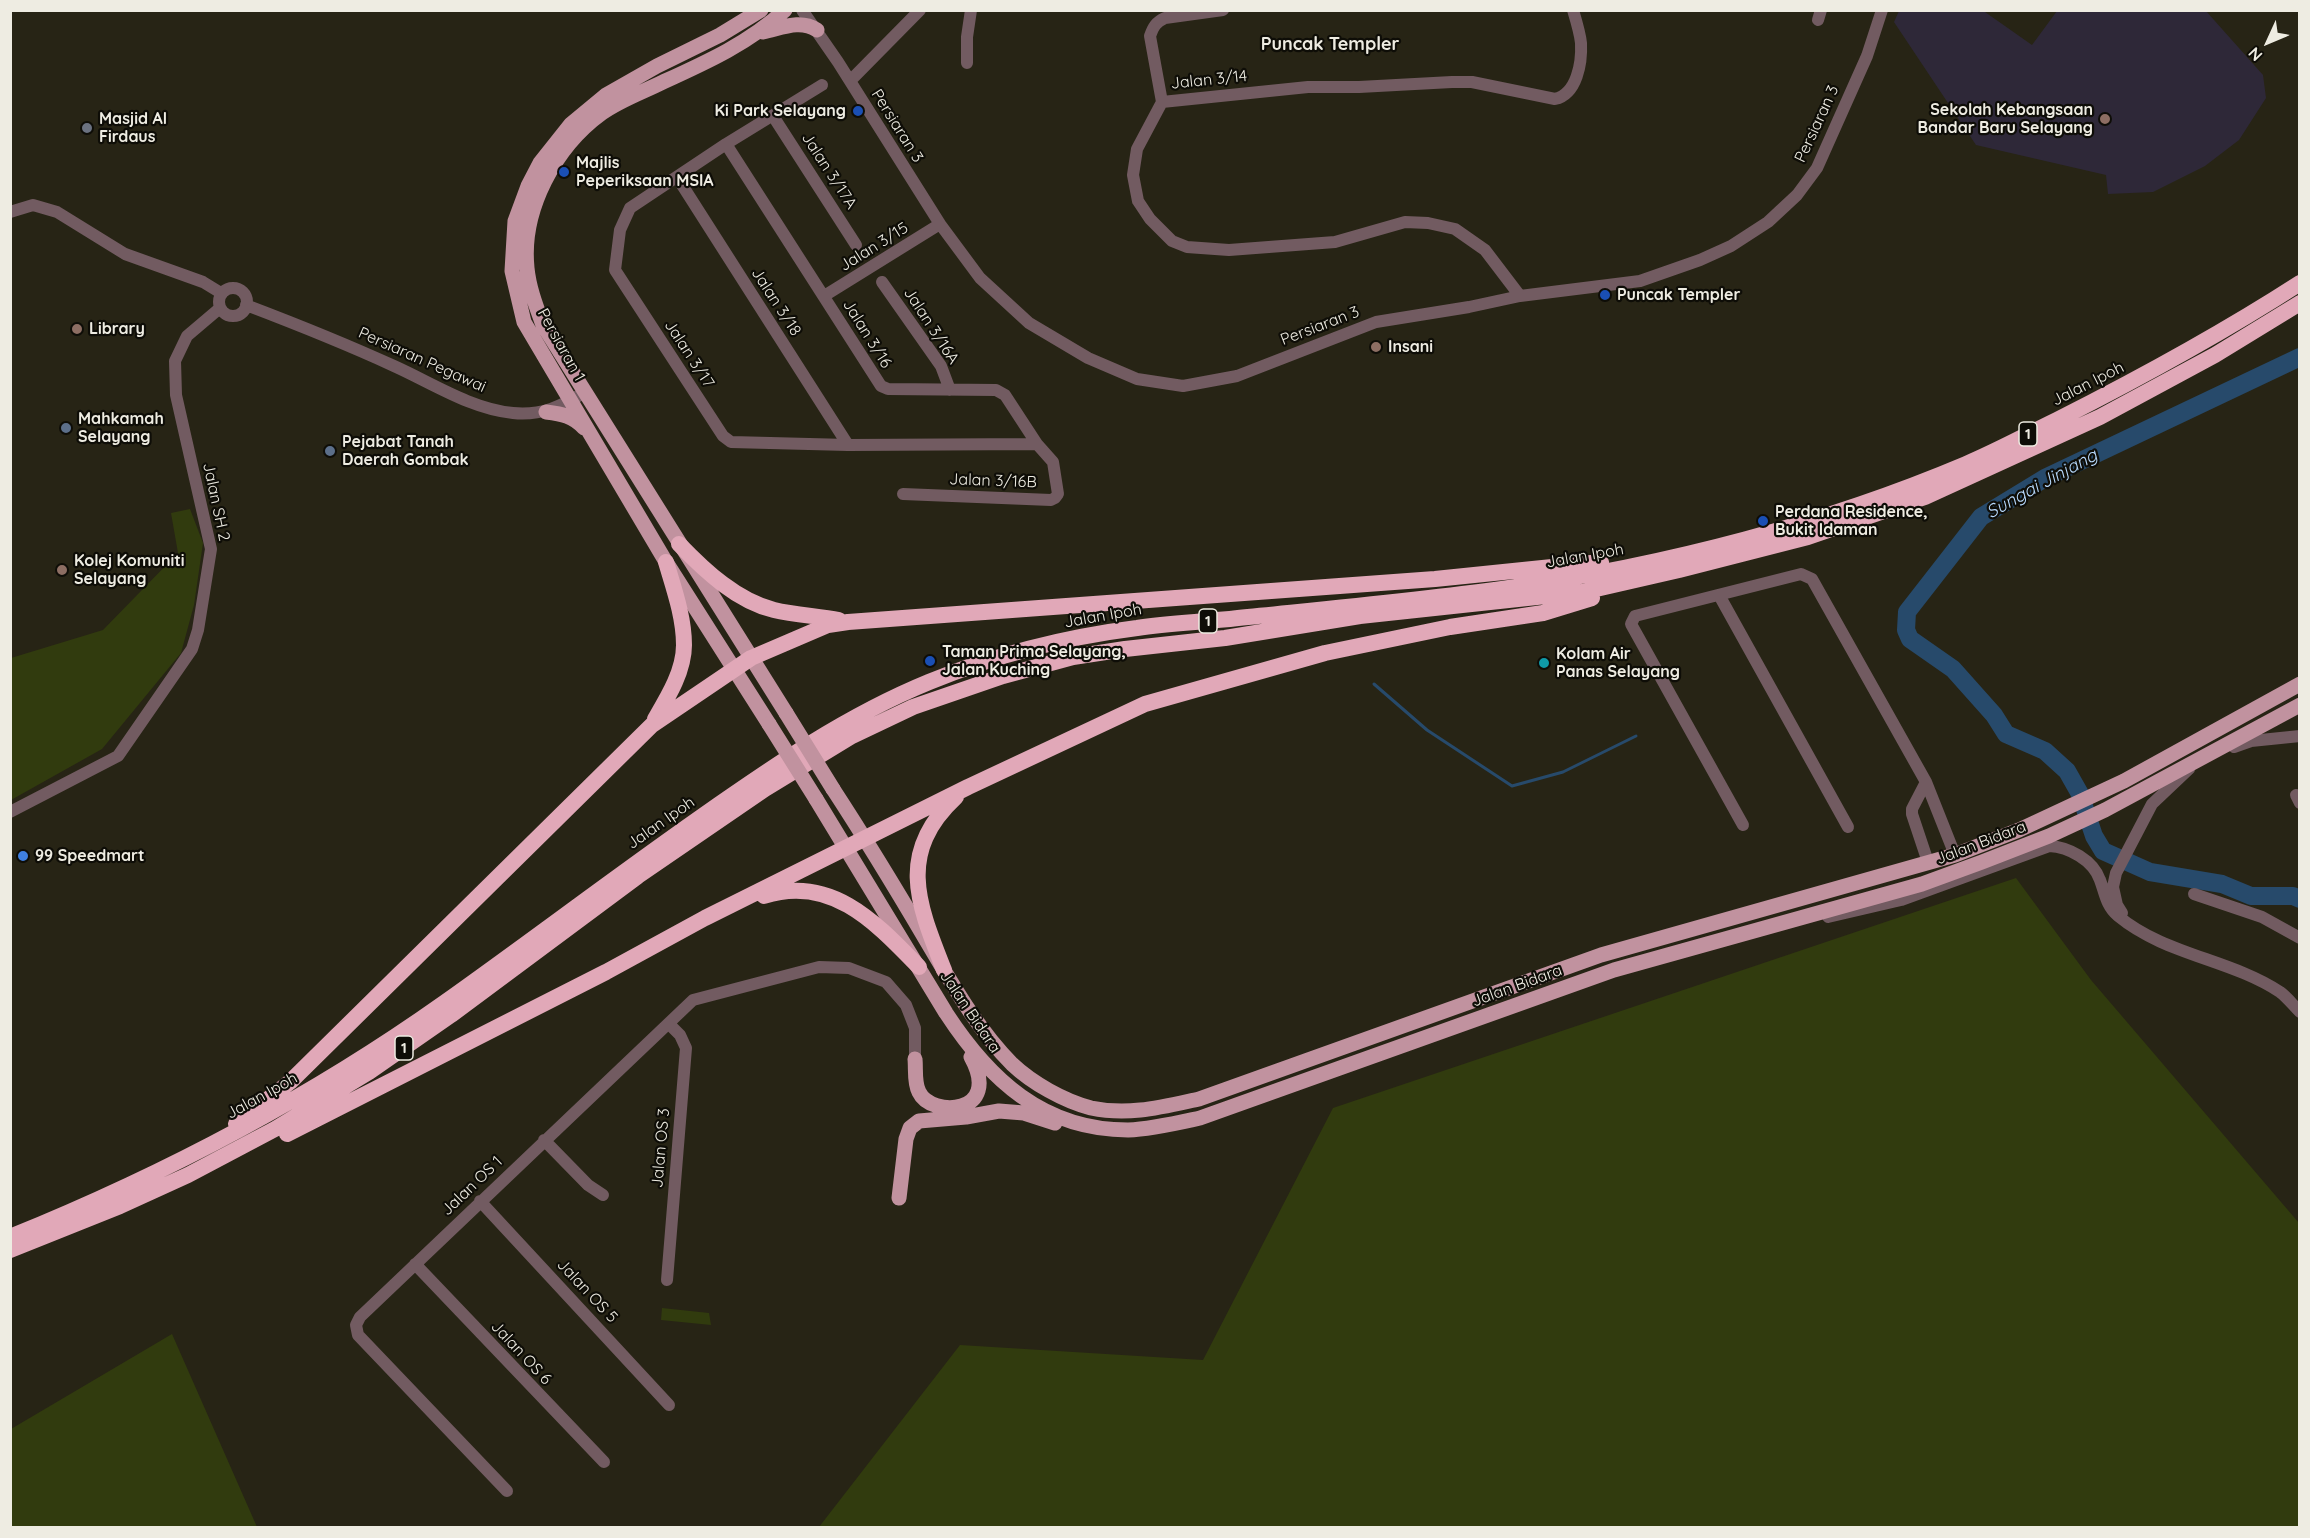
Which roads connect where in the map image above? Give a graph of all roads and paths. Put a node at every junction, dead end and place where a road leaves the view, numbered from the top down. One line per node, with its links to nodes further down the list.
1 (761, 10): 30 (main road, Persiaran 1)
2 (785, 10): 9 (main road, Persiaran 1)
3 (920, 10): 11 (street)
4 (971, 10): 10 (street)
5 (1223, 10): 13 (street)
6 (1573, 10): 13 (street, Jalan 3/14)
7 (1882, 10): 24 (street, Persiaran 3)
8 (812, 19): 9 (main road); 11 (street, Persiaran 3)
9 (757, 33): 29 (main road, Persiaran 1)
10 (967, 63)
11 (850, 81): 18 (street, Persiaran 3)
12 (822, 85): 14 (street, Jalan 3/17)
13 (1162, 102): 24 (street, Jalan 3/14)
14 (773, 116): 15 (street, Jalan 3/17); 19 (street, Jalan 3/17A)
15 (726, 144): 16 (street, Jalan 3/17); 23 (street, Jalan 3/16)
16 (676, 177): 34 (street, Jalan 3/18); 34 (street, Jalan 3/17)
17 (10, 212): 22 (street)
18 (940, 224): 23 (street, Jalan 3/15); 24 (street, Persiaran 3)
19 (856, 245)
20 (882, 282): 28 (street, Jalan 3/16A)
21 (2300, 283): 37 (highway, Jalan Ipoh / 1)
22 (221, 293): 26 (street); 27 (street)
23 (824, 296): 28 (street, Jalan 3/16)
24 (1520, 296)
25 (2300, 303): 39 (highway, Jalan Ipoh / 1)
26 (246, 305): 27 (street); 31 (street, Persiaran Pegawai)
27 (220, 308): 53 (street, Jalan SH 2)
28 (950, 390): 33 (street, Jalan 3/16)
29 (585, 392): 30 (street, Persiaran Pegawai); 36 (main road, Persiaran 1)
30 (572, 400): 31 (street, Persiaran Pegawai); 32 (main road, Persiaran 1)
31 (546, 412): 32 (main road)
32 (593, 437): 38 (main road, Persiaran 1)
33 (1037, 444): 34 (street, Jalan 3/17); 35 (street, Jalan 3/16B)
34 (848, 445)
35 (903, 494)
36 (679, 544): 41 (highway); 42 (main road, Persiaran 1)
37 (1688, 554): 41 (highway); 75 (highway, Jalan Ipoh / 1)
38 (666, 562): 43 (main road, Persiaran 1); 48 (highway)
39 (1640, 580): 52 (highway); 79 (highway, Jalan Ipoh / 1)
40 (1719, 595): 51 (street); 54 (street); 55 (street)
41 (848, 622): 42 (highway)
42 (751, 658): 43 (highway); 46 (main road, Persiaran 1)
43 (734, 669): 47 (main road, Persiaran 1); 48 (highway)
44 (2300, 684): 59 (main road, Jalan Bidara)
45 (2300, 705): 50 (main road, Jalan Bidara)
46 (786, 713): 57 (main road, Jalan Bidara, bridge)
47 (769, 724): 58 (main road, Jalan Bidara, bridge)
48 (652, 725): 75 (highway)
49 (2300, 736): 50 (street)
50 (2195, 763): 56 (main road, Jalan Bidara); 64 (street)
51 (1926, 782): 59 (street); 60 (street)
52 (968, 787): 57 (highway); 67 (highway)
53 (10, 812)
54 (1743, 825)
55 (1848, 827)
56 (2049, 836): 60 (main road); 63 (main road, Jalan Bidara)
57 (866, 838): 58 (highway); 67 (main road, Jalan Bidara)
58 (848, 848): 62 (highway); 66 (main road, Jalan Bidara)
59 (1955, 855): 60 (main road, Jalan Bidara)
60 (1928, 862): 67 (main road, Jalan Bidara)
61 (2194, 894): 65 (street)
62 (705, 918): 66 (highway); 79 (highway)
63 (1785, 923): 64 (street); 73 (main road, Jalan Bidara)
64 (2132, 926): 68 (street)
65 (2300, 938)
66 (919, 967): 69 (main road, Jalan Bidara)
67 (944, 970)
68 (2300, 1012)
69 (946, 1013): 71 (main road); 73 (main road, Jalan Bidara)
70 (669, 1024): 71 (street, Jalan OS 1); 74 (street, Jalan OS 1); 81 (street, Jalan OS 3)
71 (915, 1059): 72 (main road)
72 (948, 1118): 73 (main road); 77 (main road)
73 (1200, 1118)
74 (544, 1140): 76 (street); 78 (street, Jalan OS 1)
75 (213, 1142): 79 (highway, Jalan Ipoh / 1)
76 (603, 1195)
77 (899, 1198)
78 (480, 1201): 80 (street, Jalan OS 1); 82 (street, Jalan OS 5)
79 (12, 1245)
80 (415, 1264): 83 (street, Jalan OS 6); 84 (street, Jalan OS 1)
81 (667, 1280)
82 (669, 1405)
83 (604, 1462)
84 (507, 1491)

